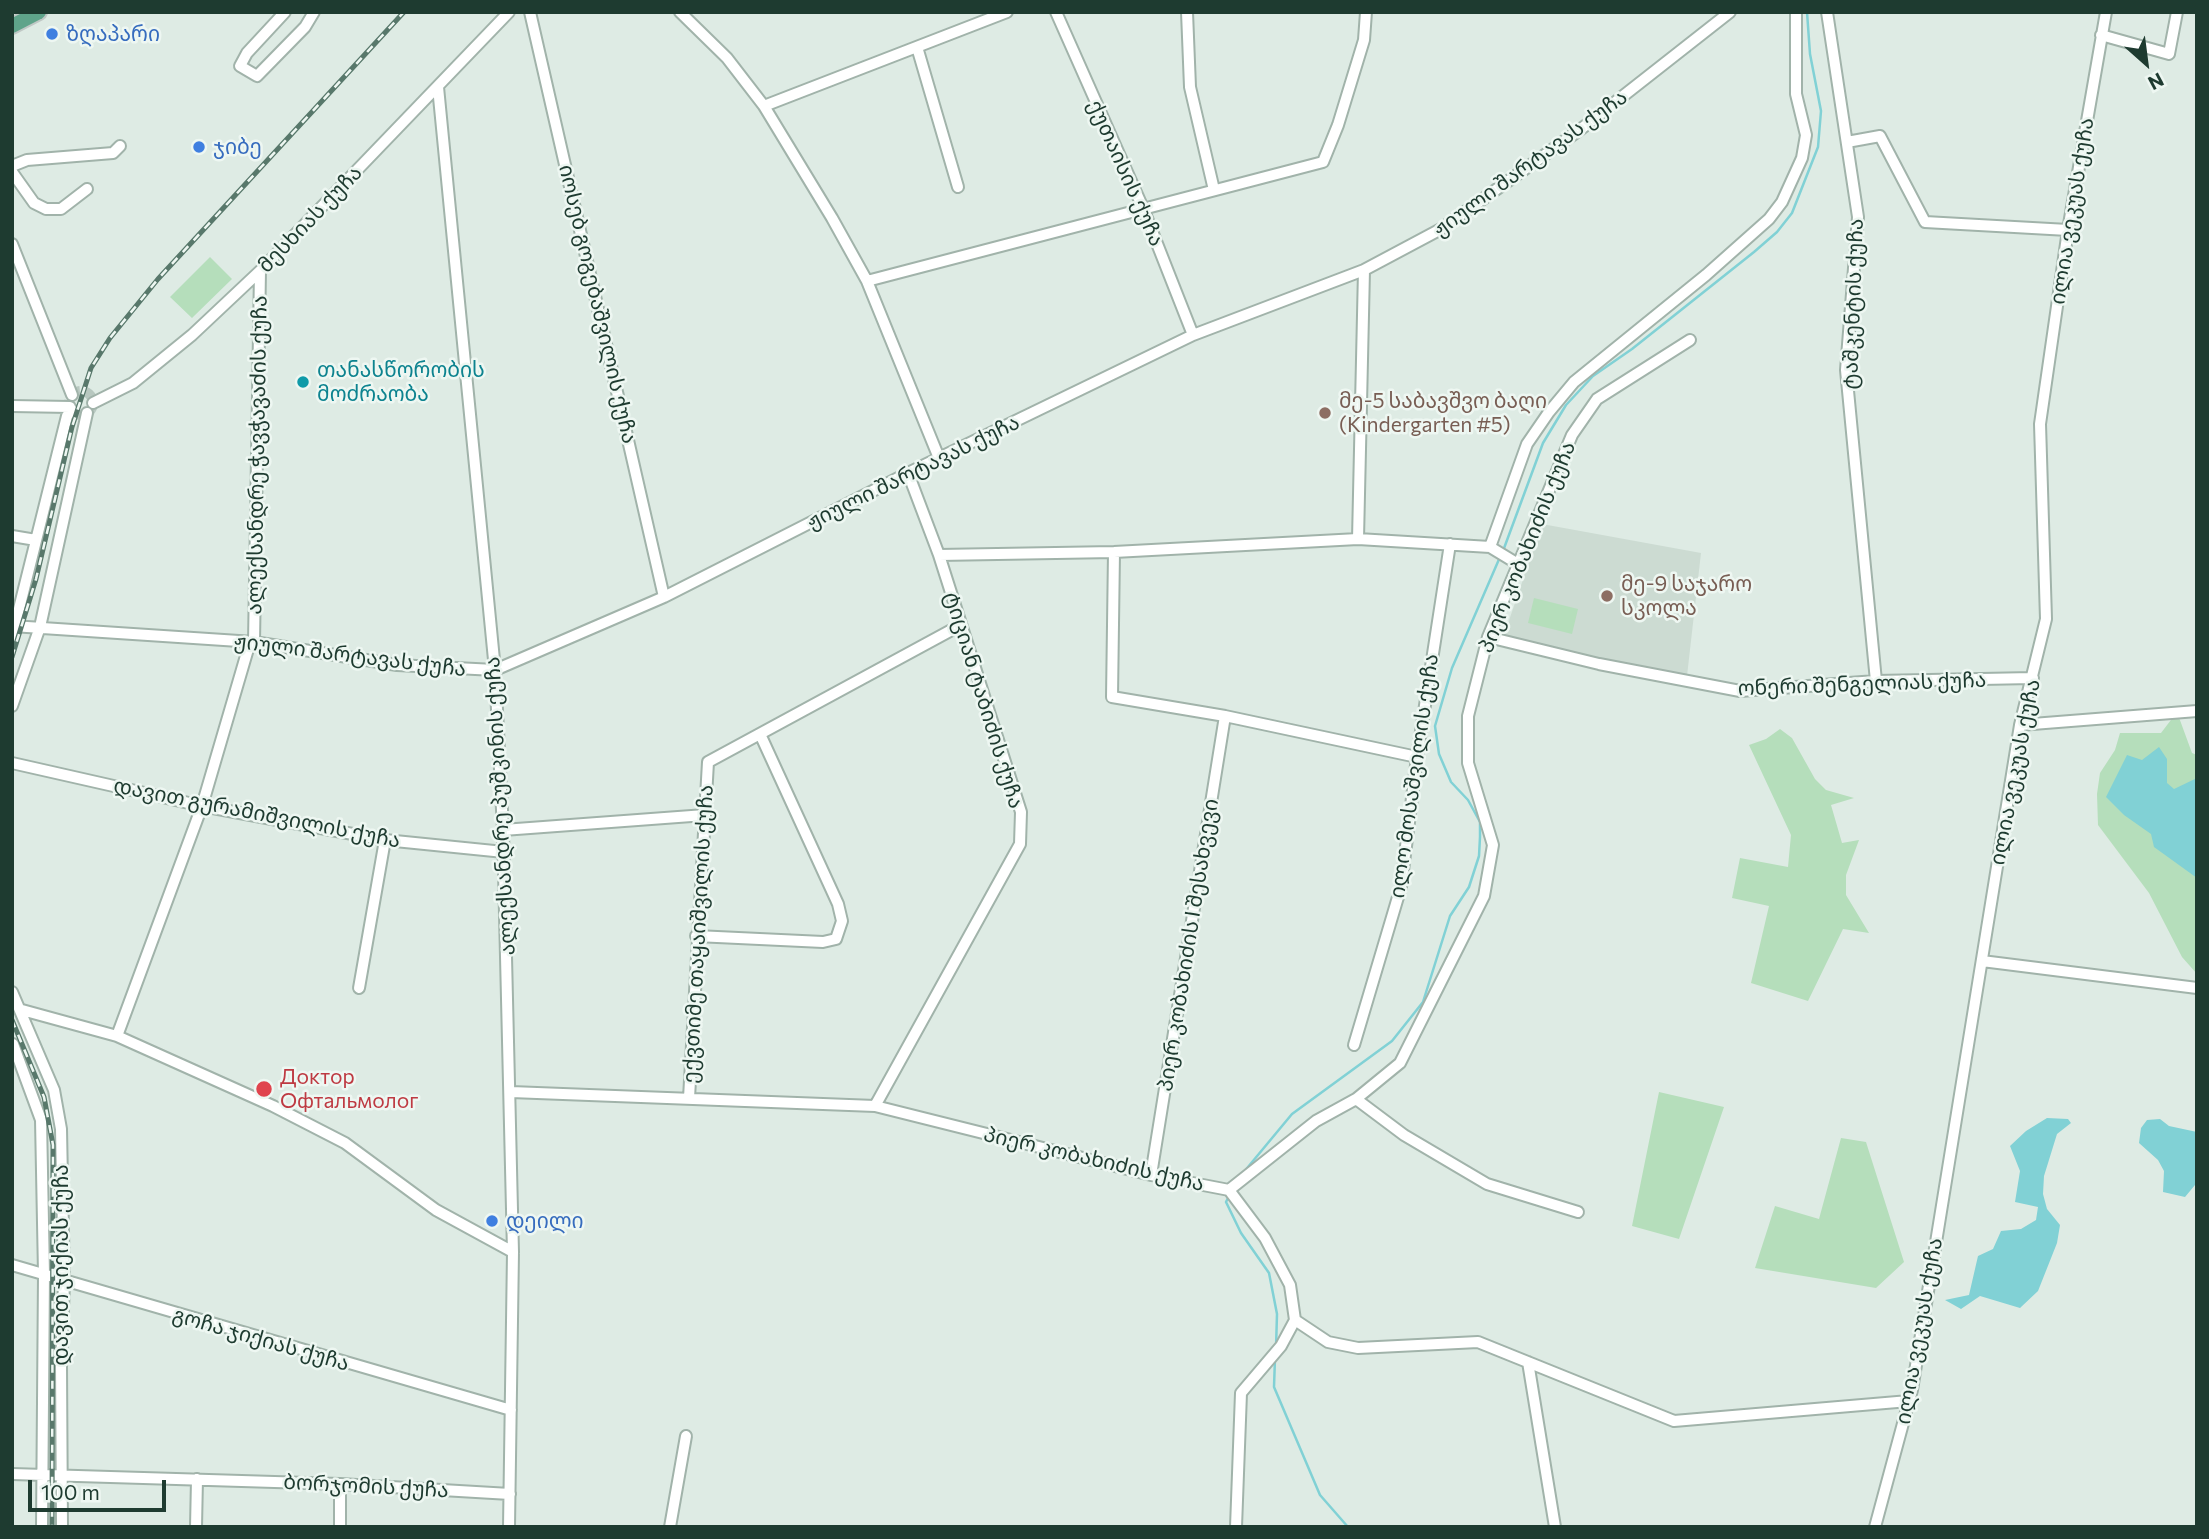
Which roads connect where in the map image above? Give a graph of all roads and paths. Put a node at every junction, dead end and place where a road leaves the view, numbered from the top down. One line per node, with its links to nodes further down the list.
1 (39, 12): 16 (main road)
2 (285, 12): 3 (street)
3 (314, 12)
4 (509, 12): 19 (street, მესხიას ქუჩა)
5 (530, 12): 48 (street, იოსებ გოგებაშვილის ქუჩა)
6 (680, 12): 20 (street)
7 (1007, 12): 18 (street)
8 (1056, 12): 28 (street, ქუთაისის ქუჩა)
9 (1186, 12): 27 (street)
10 (1366, 12): 27 (street)
11 (1730, 12): 31 (street, ჟიული შარტავას ქუჩა)
12 (1796, 12): 44 (street)
13 (1827, 12): 21 (street, ტაშკენტის ქუჩა)
14 (2106, 12): 17 (street, ილია ვეკუას ქუჩა)
15 (2177, 12): 17 (street)
16 (12, 26)
17 (2101, 36): 29 (street, ილია ვეკუას ქუჩა)
18 (917, 47): 20 (street); 25 (street)
19 (438, 87): 32 (street, მესხიას ქუჩა); 54 (street, ალექსანდრე პუშკინის ქუჩა)
20 (764, 106): 33 (street)
21 (1847, 142): 29 (street); 56 (street, ტაშკენტის ქუჩა)
22 (120, 146): 23 (street)
23 (12, 166)
24 (12, 172): 26 (street)
25 (958, 187)
26 (87, 189)
27 (1214, 190): 28 (street)
28 (1143, 208): 33 (street); 34 (street, ქუთაისის ქუჩა)
29 (2068, 230): 55 (street, ილია ვეკუას ქუჩა)
30 (12, 244): 36 (street)
31 (1364, 270): 34 (street, ჟიული შარტავას ქუჩა); 41 (street)
32 (260, 271): 50 (street, მესხიას ქუჩა); 53 (street, ალექსანდრე ჭავჭავაძის ქუჩა)
33 (867, 281): 38 (street)
34 (1193, 335): 38 (street, ჟიული შარტავას ქუჩა)
35 (1690, 340): 47 (street, პიერ კობახიძის ქუჩა)
36 (71, 404): 37 (street); 42 (street)
37 (12, 406)
38 (939, 458): 39 (street, ჟიული შარტავას ქუჩა)
39 (908, 473): 46 (street, ტიციან ტაბიძის ქუჩა); 48 (street, ჟიული შარტავას ქუჩა)
40 (12, 536): 42 (street)
41 (1358, 539): 43 (street); 45 (street)
42 (36, 540): 51 (street)
43 (1450, 544): 44 (street); 62 (street, ილო მოსაშვილის ქუჩა)
44 (1492, 548): 47 (street)
45 (1114, 552): 46 (street); 59 (street)
46 (939, 555): 49 (street, ტიციან ტაბიძის ქუჩა)
47 (1518, 564): 52 (street, პიერ კობახიძის ქუჩა)
48 (664, 597): 54 (street, ჟიული შარტავას ქუჩა)
49 (959, 626): 61 (street, ექვთიმე თაყაიშვილის ქუჩა); 81 (street, ტიციან ტაბიძის ქუჩა)
50 (40, 627): 51 (street, ჟიული შარტავას ქუჩა); 53 (street, ჟიული შარტავას ქუჩა); 57 (street)
51 (14, 630)
52 (1488, 637): 56 (street, ონერი შენგელიას ქუჩა); 80 (street, პიერ კობახიძის ქუჩა)
53 (254, 642): 54 (street, ჟიული შარტავას ქუჩა); 64 (street, ალექსანდრე ჭავჭავაძის ქუჩა)
54 (495, 670): 66 (street, ალექსანდრე პუშკინის ქუჩა)
55 (2033, 678): 56 (street, ონერი შენგელიას ქუჩა); 60 (street, ილია ვეკუას ქუჩა)
56 (1876, 681)
57 (12, 706)
58 (2197, 711): 60 (street)
59 (1225, 716): 62 (street); 82 (street, პიერ კობახიძის I შესახვევი)
60 (2020, 725): 70 (street, ილია ვეკუას ქუჩა)
61 (760, 734): 65 (street, ექვთიმე თაყაიშვილის ქუჩა); 69 (street)
62 (1417, 757): 77 (street, ილო მოსაშვილის ქუჩა)
63 (12, 763): 64 (street, დავით გურამიშვილის ქუჩა)
64 (202, 806): 67 (street, დავით გურამიშვილის ქუჩა); 75 (street, ალექსანდრე ჭავჭავაძის ქუჩა)
65 (705, 815): 66 (street); 69 (street, ექვთიმე თაყაიშვილის ქუჩა)
66 (503, 830): 68 (street, ალექსანდრე პუშკინის ქუჩა)
67 (385, 840): 68 (street, დავით გურამიშვილის ქუჩა); 71 (street)
68 (504, 852): 78 (street, ალექსანდრე პუშკინის ქუჩა)
69 (696, 936): 79 (street, ექვთიმე თაყაიშვილის ქუჩა)
70 (1982, 961): 72 (street); 91 (street, ილია ვეკუას ქუჩა)
71 (359, 988)
72 (2197, 988)
73 (12, 992): 74 (street, დავით ჯიქიას ქუჩა)
74 (22, 1010): 75 (street); 88 (street, დავით ჯიქიას ქუჩა)
75 (117, 1036): 85 (street)
76 (13, 1044): 87 (street, დავით ჯიქიას ქუჩა)
77 (1354, 1045)
78 (511, 1093): 79 (street, პიერ კობახიძის ქუჩა); 85 (street, ალექსანდრე პუშკინის ქუჩა)
79 (689, 1098): 81 (street, პიერ კობახიძის ქუჩა)
80 (1356, 1099): 83 (street, პიერ კობახიძის ქუჩა); 84 (street)
81 (875, 1106): 82 (street, პიერ კობახიძის ქუჩა)
82 (1151, 1175): 83 (street, პიერ კობახიძის ქუჩა)
83 (1229, 1190): 89 (street)
84 (1578, 1212)
85 (513, 1252): 92 (street, ალექსანდრე პუშკინის ქუჩა)
86 (12, 1265): 87 (street, გოჩა ჯიქიას ქუჩა)
87 (44, 1274): 88 (street, გოჩა ჯიქიას ქუჩა); 95 (street, დავით ჯიქიას ქუჩა)
88 (64, 1282): 92 (street, გოჩა ჯიქიას ქუჩა); 96 (street, დავით ჯიქიას ქუჩა)
89 (1295, 1320): 90 (street); 106 (street)
90 (1528, 1362): 91 (street); 107 (street)
91 (1909, 1401): 108 (street, ილია ვეკუას ქუჩა)
92 (511, 1410): 99 (street, ალექსანდრე პუშკინის ქუჩა)
93 (686, 1436): 105 (street)
94 (12, 1474): 95 (street, ბორჯომის ქუჩა)
95 (41, 1474): 96 (street, ბორჯომის ქუჩა); 100 (street, დავით ჯიქიას ქუჩა)
96 (62, 1474): 97 (street, ბორჯომის ქუჩა); 101 (street, დავით ჯიქიას ქუჩა)
97 (197, 1479): 98 (street, ბორჯომის ქუჩა); 102 (street)
98 (340, 1484): 99 (street, ბორჯომის ქუჩა); 103 (street)
99 (510, 1494): 104 (street, ალექსანდრე პუშკინის ქუჩა)
100 (41, 1527)
101 (62, 1527)
102 (195, 1527)
103 (340, 1527)
104 (509, 1527)
105 (670, 1527)
106 (1236, 1527)
107 (1555, 1527)
108 (1875, 1527)

